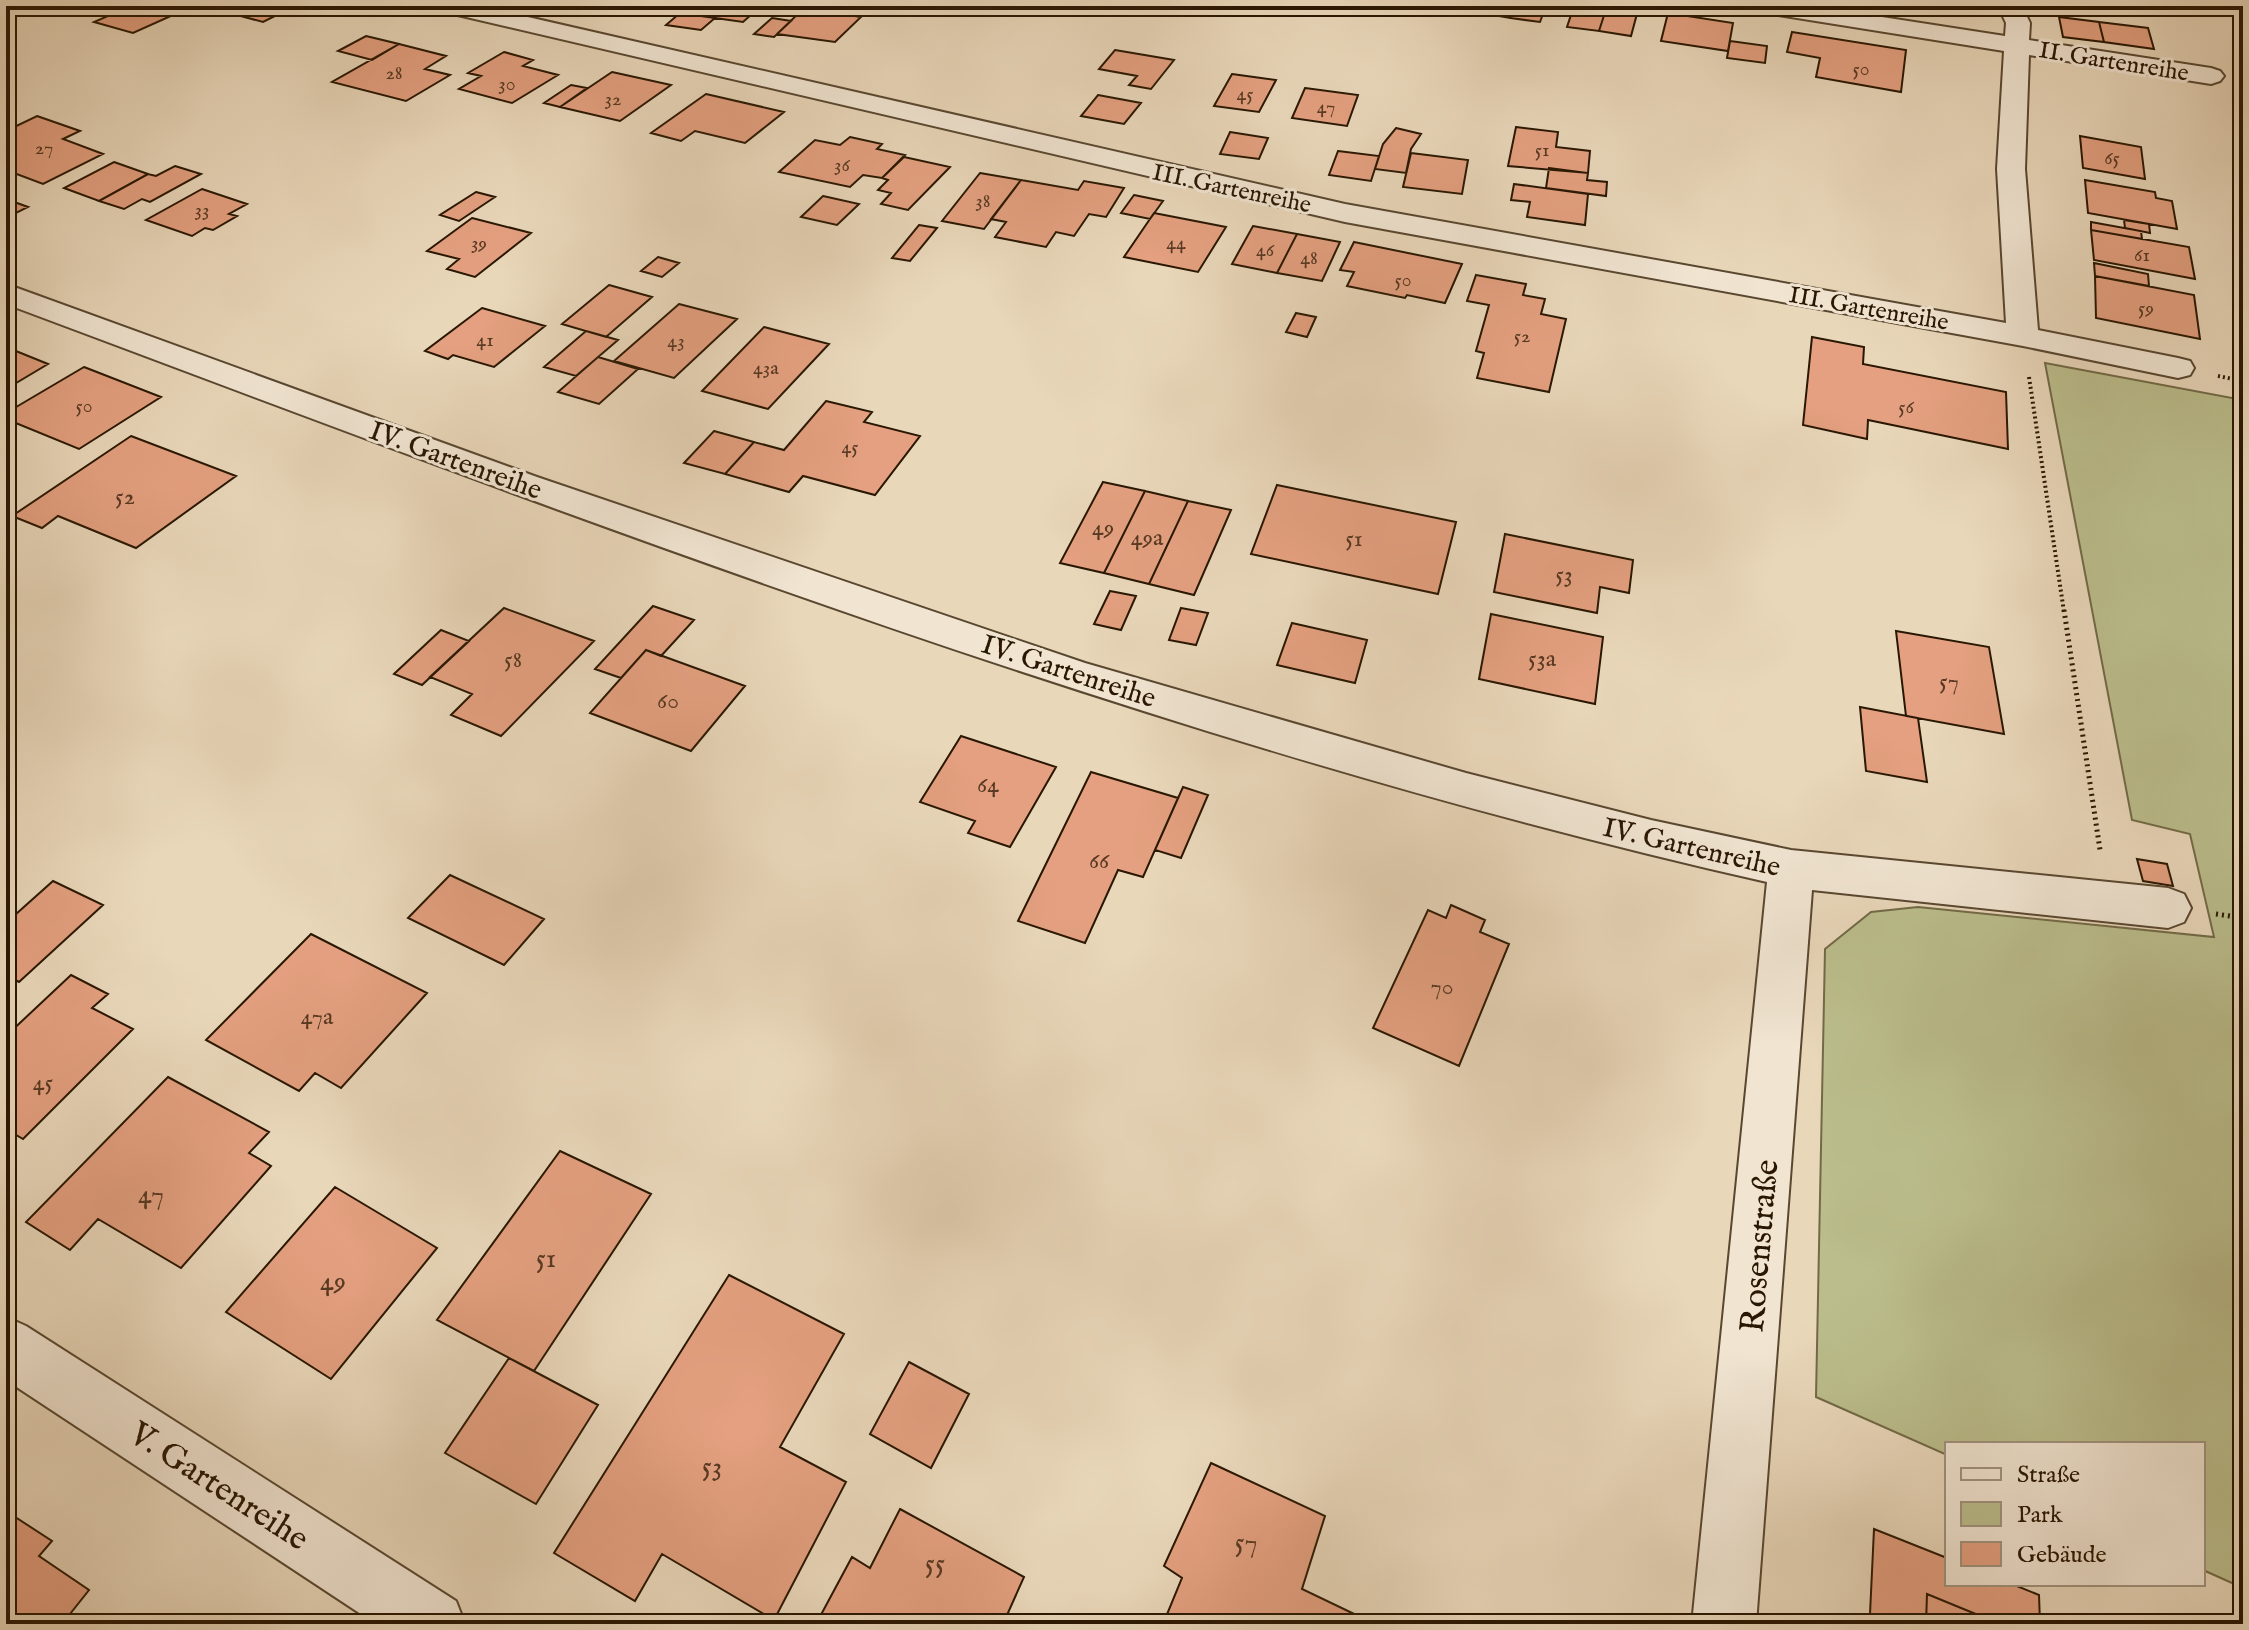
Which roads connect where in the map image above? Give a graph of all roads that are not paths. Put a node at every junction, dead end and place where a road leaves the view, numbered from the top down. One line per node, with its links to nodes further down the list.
1 (449, 6): 7 (street, III. Gartenreihe)
2 (1766, 6): 4 (street, II. Gartenreihe)
3 (2010, 6): 4 (street, II. Gartenreihe)
4 (2017, 45): 5 (street, II. Gartenreihe); 7 (street)
5 (2211, 76)
6 (6, 293): 9 (street, IV. Gartenreihe)
7 (2023, 336): 8 (street, III. Gartenreihe)
8 (2178, 368)
9 (1791, 869): 10 (street, IV. Gartenreihe); 13 (street, Rosenstraße)
10 (2168, 908)
11 (6, 1346): 12 (street, V. Gartenreihe)
12 (433, 1624)
13 (1724, 1624)

